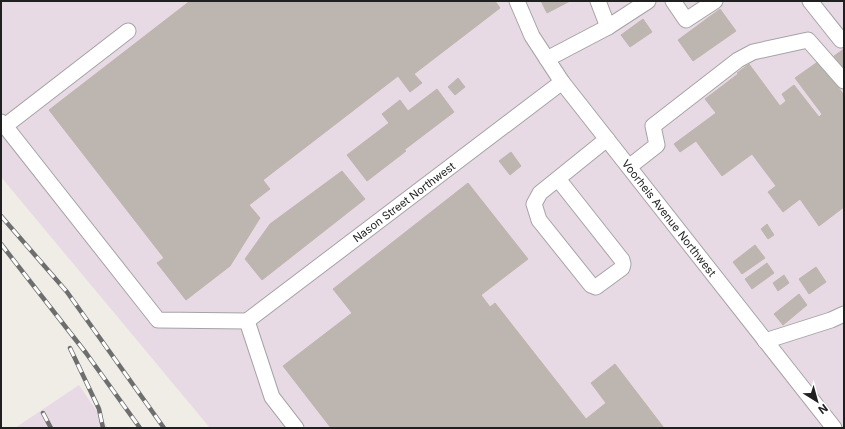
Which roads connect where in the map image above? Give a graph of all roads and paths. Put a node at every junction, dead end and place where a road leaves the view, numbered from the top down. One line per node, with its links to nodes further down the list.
1 (517, 1): 10 (street, Voorheis Avenue Northwest)
2 (598, 1): 7 (street)
3 (648, 1): 7 (street)
4 (673, 1): 5 (street)
5 (715, 1)
6 (810, 1): 9 (street)
7 (608, 27): 10 (street)
8 (128, 30): 13 (street)
9 (844, 38)
10 (547, 59): 12 (street, Voorheis Avenue Northwest)
11 (844, 80): 15 (street)
12 (562, 82): 14 (street, Voorheis Avenue Northwest); 18 (street, Nason Street Northwest)
13 (3, 124): 18 (street)
14 (607, 139): 15 (street, Voorheis Avenue Northwest); 16 (street)
15 (629, 167): 19 (street, Voorheis Avenue Northwest)
16 (558, 179): 16 (street)
17 (844, 314): 19 (street)
18 (247, 321): 20 (street)
19 (765, 340): 21 (street, Voorheis Avenue Northwest)
20 (296, 428)
21 (834, 428)

